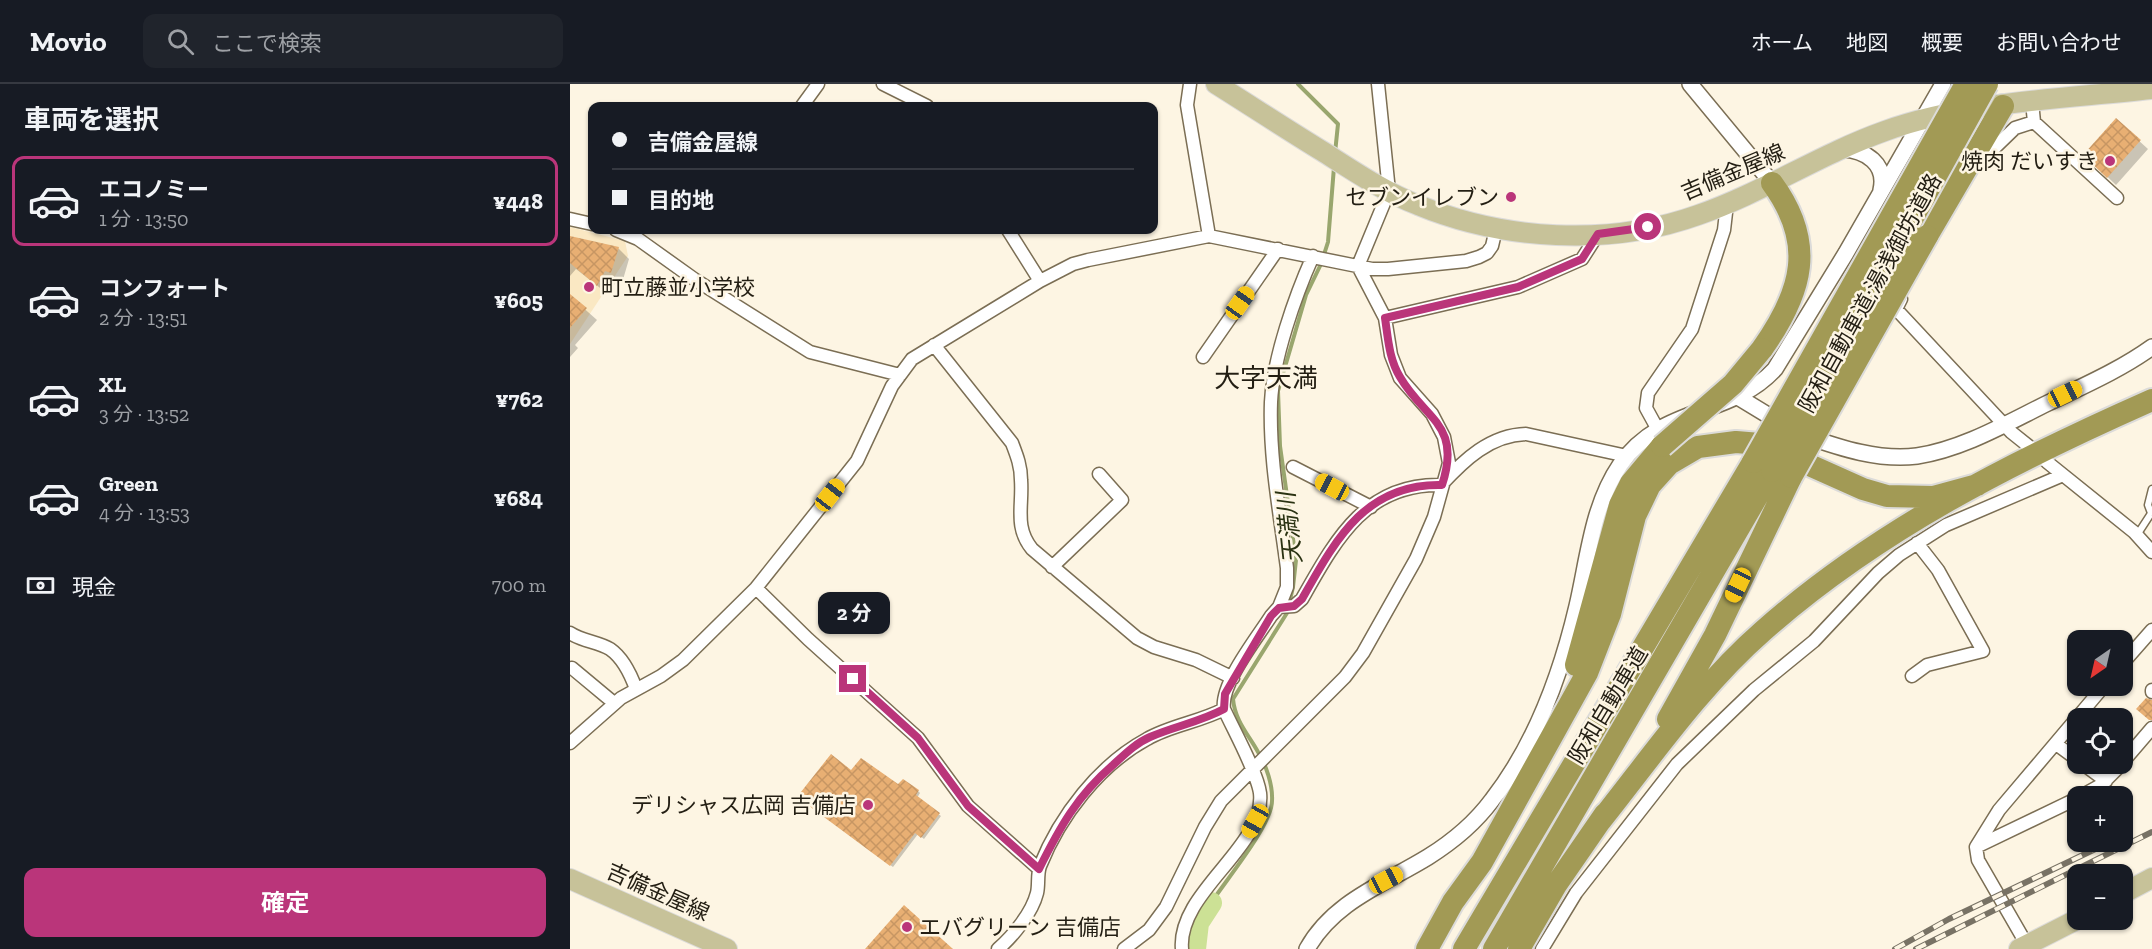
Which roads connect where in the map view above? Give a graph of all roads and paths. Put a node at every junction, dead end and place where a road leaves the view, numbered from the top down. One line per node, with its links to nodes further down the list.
1 (818, 84): 13 (street)
2 (883, 84): 14 (street)
3 (1190, 84): 31 (street)
4 (1216, 84): 21 (main road, 吉備金屋線)
5 (1378, 84): 21 (street)
6 (1690, 84): 20 (street)
7 (1943, 84): 17 (street)
8 (1966, 84): 49 (highway, 阪和自動車道;湯浅御坊道路, bridge)
9 (1988, 84): 49 (highway, 阪和自動車道;湯浅御坊道路, bridge)
10 (2150, 84): 12 (street)
11 (2152, 89): 12 (main road, 吉備金屋線)
12 (2126, 92): 15 (main road, 吉備金屋線)
13 (805, 102)
14 (919, 102)
15 (2032, 102): 16 (main road, 吉備金屋線); 18 (street)
16 (2003, 106): 17 (main road, 吉備金屋線); 49 (highway, bridge)
17 (1923, 119): 19 (main road, 吉備金屋線); 22 (street)
18 (2034, 122): 23 (street); 43 (street)
19 (1842, 149): 20 (main road, 吉備金屋線); 22 (street)
20 (1772, 183): 24 (main road, 吉備金屋線); 44 (highway, bridge)
21 (1389, 191): 27 (main road, 吉備金屋線); 34 (street)
22 (1881, 193): 41 (street)
23 (2117, 198)
24 (1727, 204): 30 (main road, 吉備金屋線); 44 (street)
25 (570, 219): 26 (street)
26 (588, 223)
27 (1496, 229): 30 (main road, 吉備金屋線); 34 (street)
28 (628, 234): 40 (street)
29 (1011, 234): 35 (street)
30 (1598, 234): 36 (street)
31 (1209, 236): 32 (street); 35 (street)
32 (1278, 249): 33 (street); 39 (street)
33 (1315, 257): 34 (street); 62 (street)
34 (1358, 266): 36 (street)
35 (1040, 281): 37 (street)
36 (1385, 318): 52 (street)
37 (934, 345): 40 (street); 60 (street)
38 (2152, 347): 43 (street)
39 (1203, 357)
40 (900, 375): 61 (street)
41 (1738, 397): 43 (street); 44 (street)
42 (2152, 400): 53 (highway)
43 (2003, 424): 45 (street)
44 (1660, 437): 46 (street); 81 (highway)
45 (2031, 448)
46 (1627, 456): 52 (street); 97 (street)
47 (2047, 462): 51 (street)
48 (1293, 466): 55 (street)
49 (1772, 470): 85 (highway); 99 (highway, 阪和自動車道); 100 (highway, 阪和自動車道)
50 (1099, 474): 60 (street)
51 (2063, 475): 57 (street); 58 (street)
52 (1442, 485): 55 (street); 78 (street)
53 (1977, 485): 81 (highway); 85 (highway)
54 (2152, 489): 56 (lane)
55 (1371, 507): 62 (street)
56 (2152, 513): 57 (lane)
57 (2137, 535): 59 (street)
58 (1917, 543): 67 (street); 102 (street)
59 (2152, 552)
60 (1052, 567): 68 (street)
61 (756, 588): 69 (street); 87 (street)
62 (1279, 608): 68 (street)
63 (2152, 630): 65 (street)
64 (570, 633): 69 (street)
65 (2133, 652)
66 (572, 668): 71 (street)
67 (1912, 676)
68 (1233, 678): 72 (street)
69 (636, 688): 71 (street)
70 (2096, 696): 75 (street)
71 (614, 703): 74 (street)
72 (1224, 709): 78 (street); 87 (street)
73 (2152, 728): 76 (street)
74 (570, 743)
75 (2056, 744): 77 (street); 86 (street)
76 (2133, 750)
77 (2067, 752)
78 (1253, 768): 95 (street); 96 (street)
79 (2097, 774): 82 (street)
80 (2112, 774): 82 (street)
81 (1530, 777): 98 (highway)
82 (2106, 781): 83 (street)
83 (2098, 786)
84 (2067, 803): 86 (street)
85 (1598, 824): 101 (highway)
86 (1976, 847): 92 (street)
87 (1039, 869): 94 (street)
88 (2152, 878): 90 (main road)
89 (570, 879): 93 (main road, 吉備金屋線)
90 (2133, 888)
91 (2067, 925): 92 (main road)
92 (2023, 947)
93 (727, 949)
94 (998, 949)
95 (1124, 949)
96 (1182, 949)
97 (1307, 949)
98 (1427, 949)
99 (1464, 949)
100 (1494, 949)
101 (1519, 949)
102 (1542, 949)

